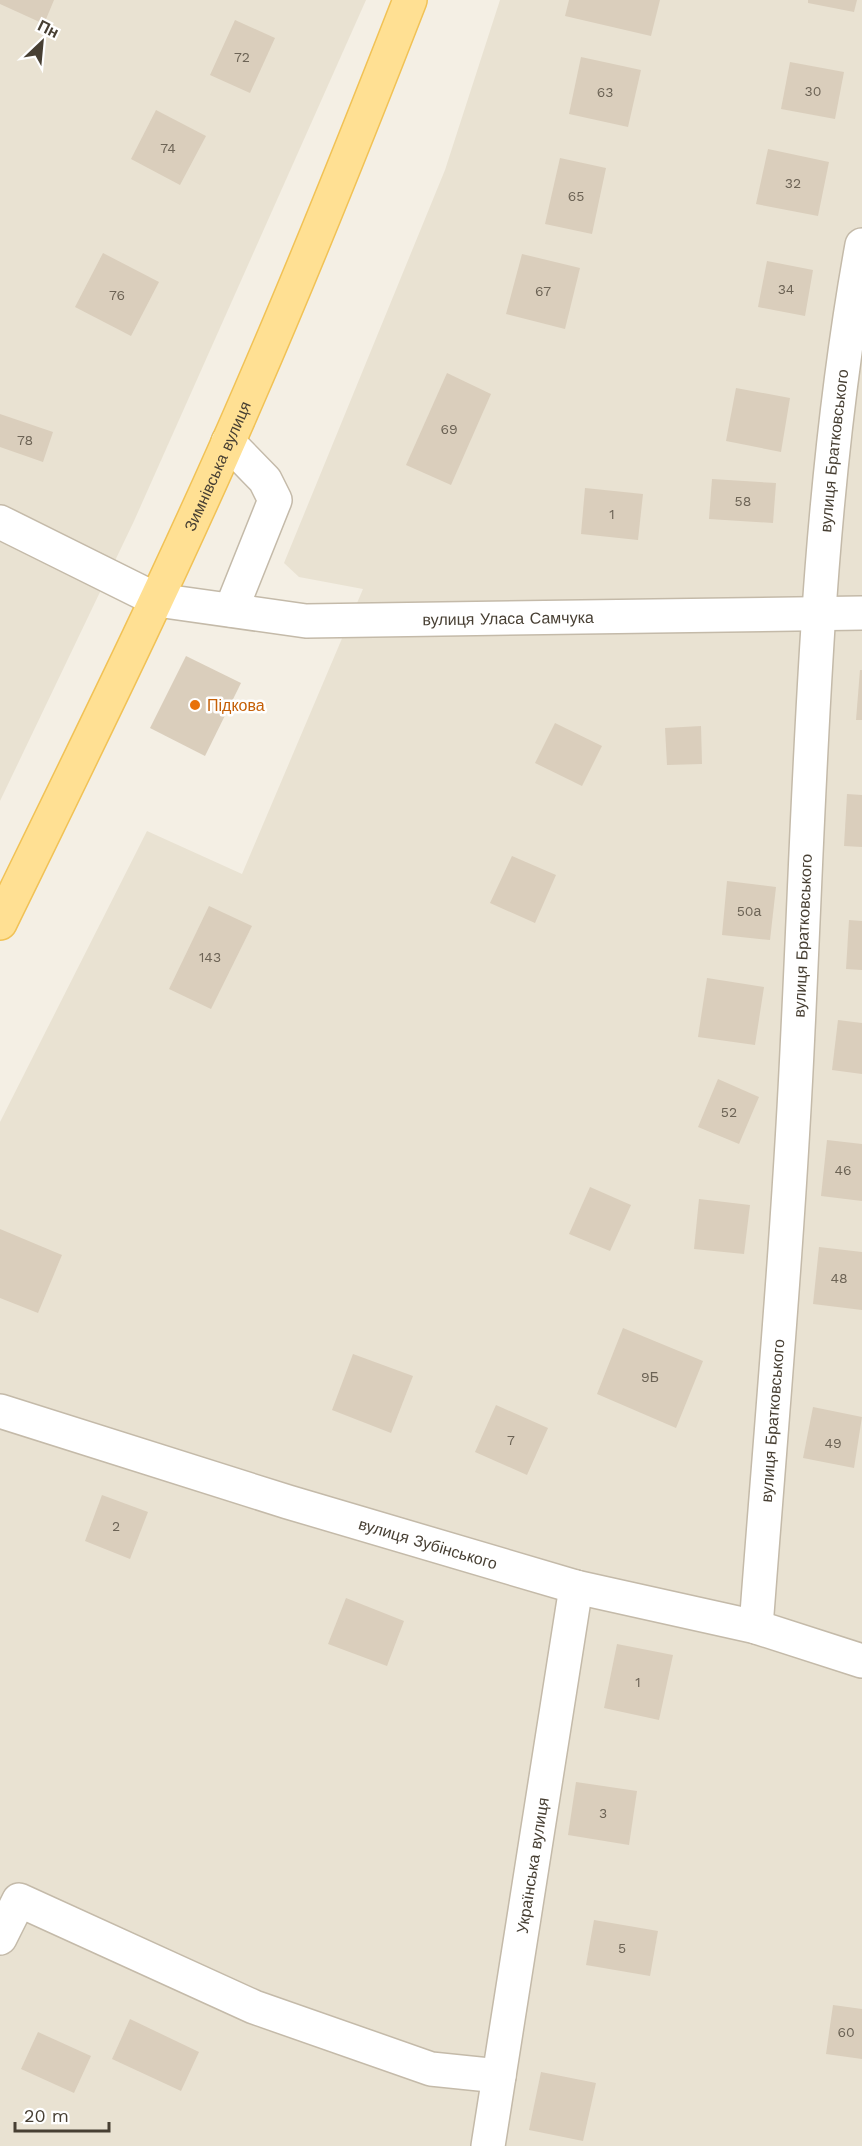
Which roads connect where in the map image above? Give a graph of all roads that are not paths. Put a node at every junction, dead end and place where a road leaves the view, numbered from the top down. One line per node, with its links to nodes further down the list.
1 (410, 0): 3 (main road, Зимнівська вулиця)
2 (862, 245): 7 (street, вулиця Братковського)
3 (228, 441): 5 (main road, Зимнівська вулиця); 6 (street)
4 (0, 522): 5 (street, вулиця Уласа Самчука)
5 (157, 600): 6 (street, вулиця Уласа Самчука); 9 (main road, Зимнівська вулиця)
6 (231, 610): 7 (street, вулиця Уласа Самчука)
7 (818, 612): 8 (street, вулиця Уласа Самчука); 12 (street, вулиця Братковського)
8 (862, 613)
9 (0, 923)
10 (0, 1412): 11 (street, вулиця Зубінського)
11 (576, 1587): 12 (street, вулиця Зубінського); 15 (street, Українська вулиця)
12 (756, 1627): 13 (street, вулиця Зубінського)
13 (862, 1661)
14 (0, 1938): 15 (street)
15 (499, 2076): 16 (street, Українська вулиця)
16 (488, 2146)

